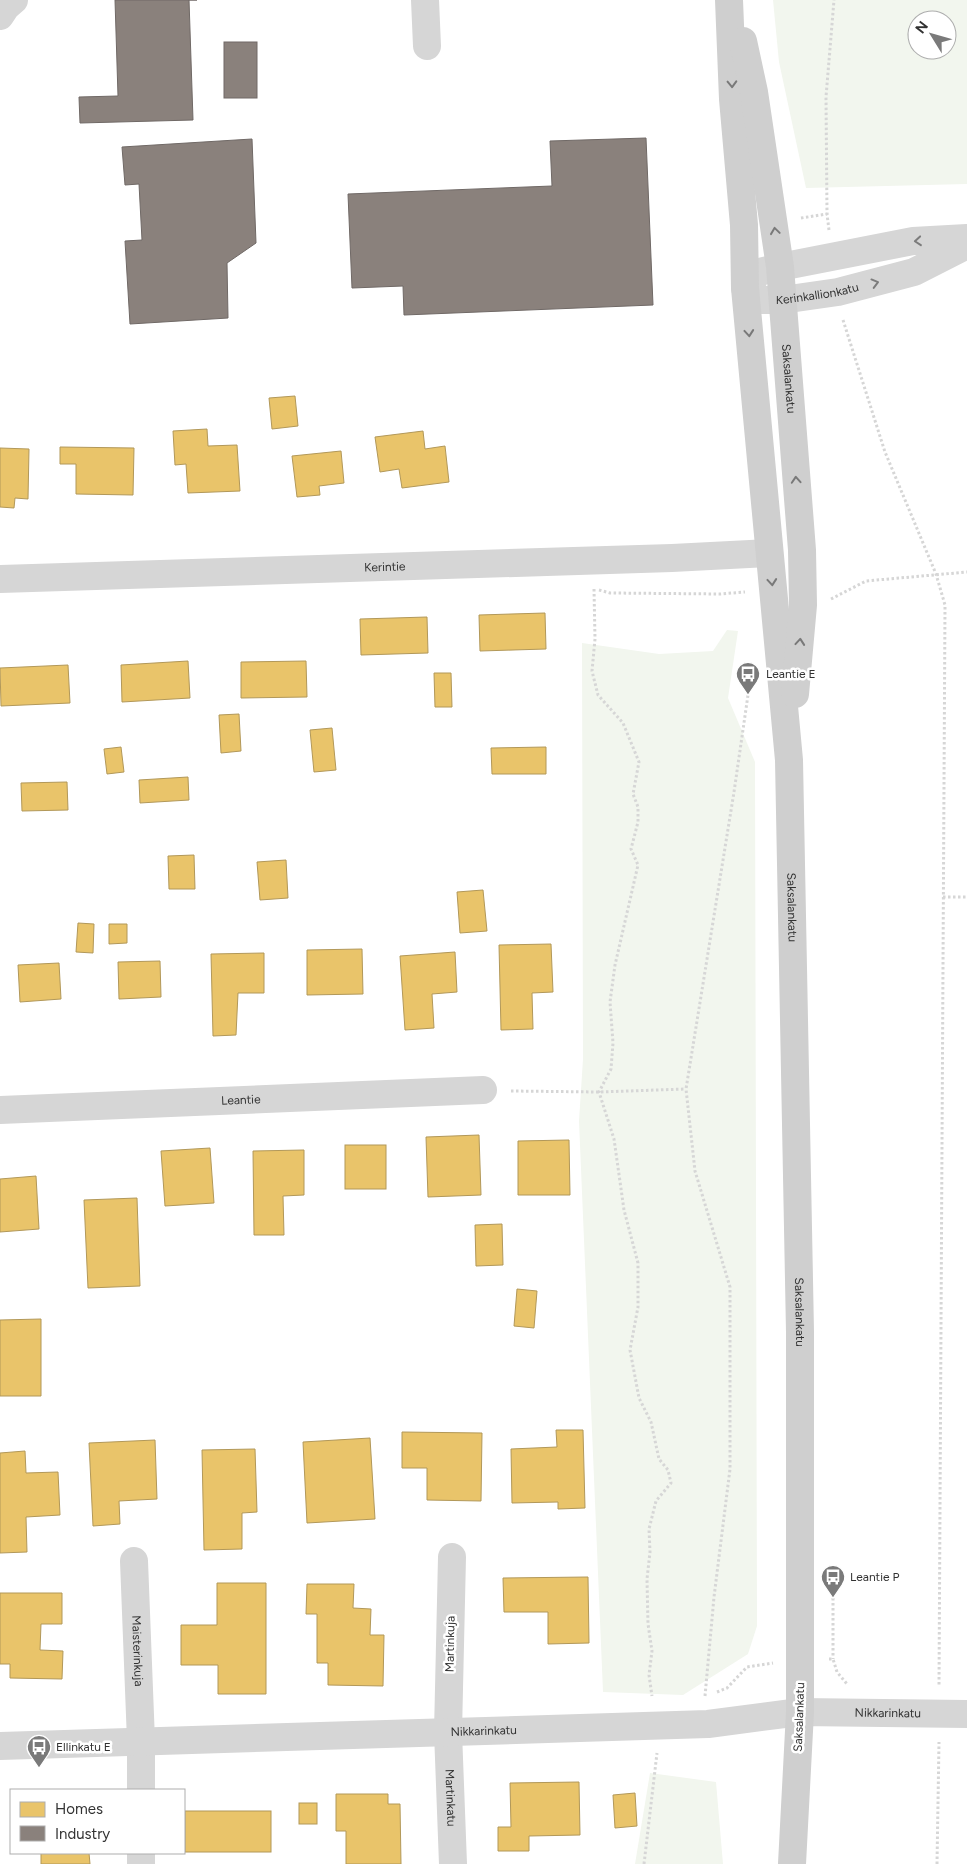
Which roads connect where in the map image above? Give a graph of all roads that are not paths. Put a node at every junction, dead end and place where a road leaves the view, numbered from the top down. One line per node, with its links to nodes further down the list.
1 (14, 0): 5 (street)
2 (425, 0): 6 (street)
3 (729, 0): 10 (main road, Saksalankatu, one-way to 10)
4 (734, 0): 9 (main road, Saksalankatu, one-way to 4)
5 (0, 16)
6 (427, 46)
7 (967, 238): 9 (street, one-way to 9)
8 (967, 245): 11 (street, Kerinkallionkatu, one-way to 8)
9 (780, 267): 10 (street); 11 (main road, Saksalankatu)
10 (744, 288): 11 (street, Kerinkallionkatu); 12 (main road, Saksalankatu, one-way to 12)
11 (782, 300): 14 (main road, Saksalankatu, one-way to 11)
12 (769, 553): 13 (street, Kerintie); 14 (main road, Saksalankatu, one-way to 14)
13 (0, 579)
14 (789, 760): 19 (main road, Saksalankatu)
15 (483, 1090): 16 (street, Leantie)
16 (0, 1110)
17 (452, 1557): 21 (street, Martinkuja)
18 (134, 1561): 22 (street, Maisterinkuja)
19 (800, 1712): 20 (street, Nikkarinkatu); 21 (street, Nikkarinkatu); 26 (main road, Saksalankatu)
20 (967, 1714)
21 (448, 1732): 22 (street, Nikkarinkatu); 25 (street, Martinkatu)
22 (141, 1741): 23 (street, Nikkarinkatu); 24 (street, Maisterinkuja)
23 (0, 1746)
24 (141, 1789)
25 (453, 1864)
26 (792, 1864)

